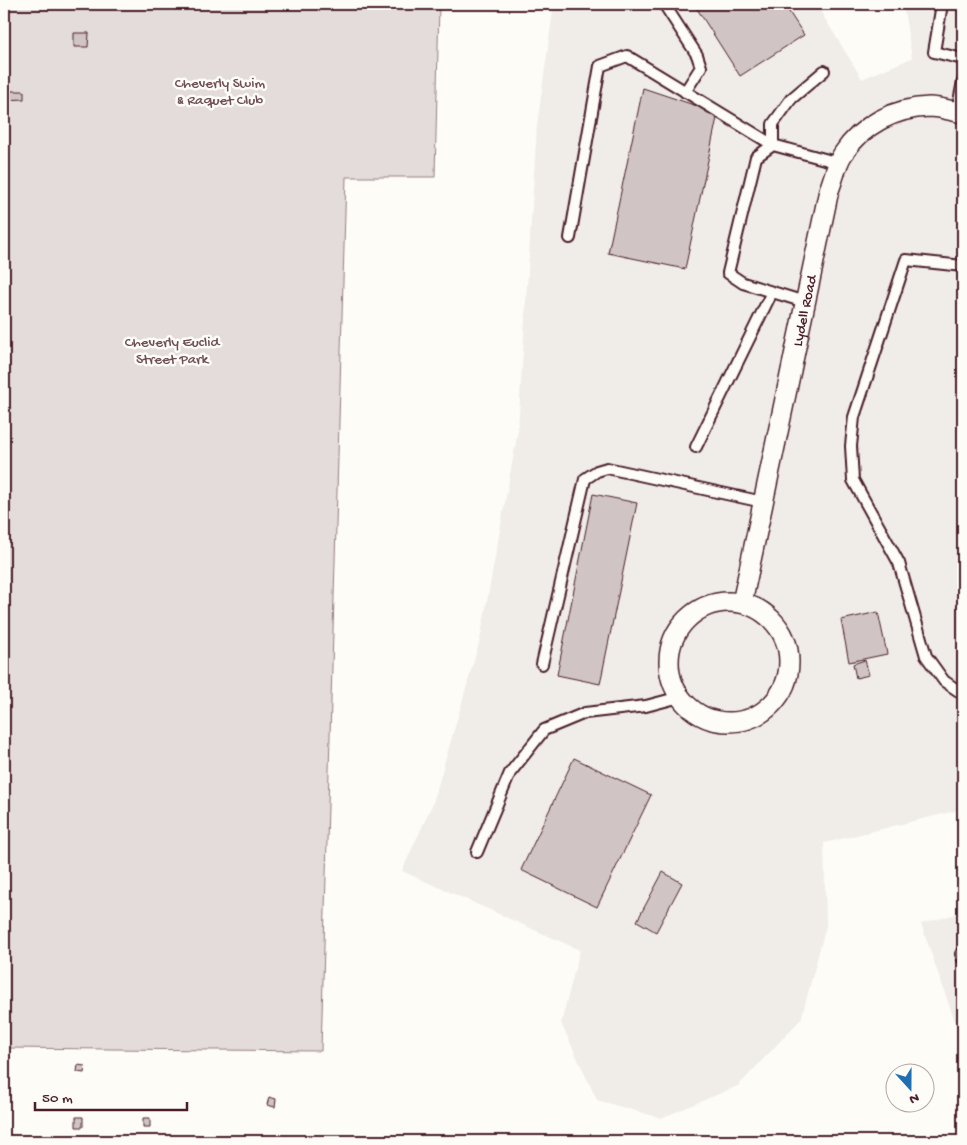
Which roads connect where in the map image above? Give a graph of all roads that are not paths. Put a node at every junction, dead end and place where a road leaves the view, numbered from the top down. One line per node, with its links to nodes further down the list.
1 (664, 4): 6 (lane)
2 (942, 4): 3 (lane)
3 (963, 59)
4 (824, 71): 8 (lane)
5 (963, 80): 7 (lane)
6 (685, 92): 8 (lane); 10 (lane)
7 (960, 113): 9 (street, Lydell Road)
8 (773, 145): 9 (lane); 12 (lane)
9 (839, 163): 13 (street, Lydell Road)
10 (570, 238)
11 (963, 266): 18 (lane)
12 (772, 292): 13 (lane); 14 (lane)
13 (805, 302): 15 (street, Lydell Road)
14 (696, 447)
15 (763, 502): 16 (street, Lydell Road); 17 (lane)
16 (742, 603): 19 (street); 19 (street)
17 (542, 664)
18 (963, 694)
19 (680, 697): 20 (lane)
20 (478, 852)
21 (963, 952): 22 (lane)
22 (963, 959)

